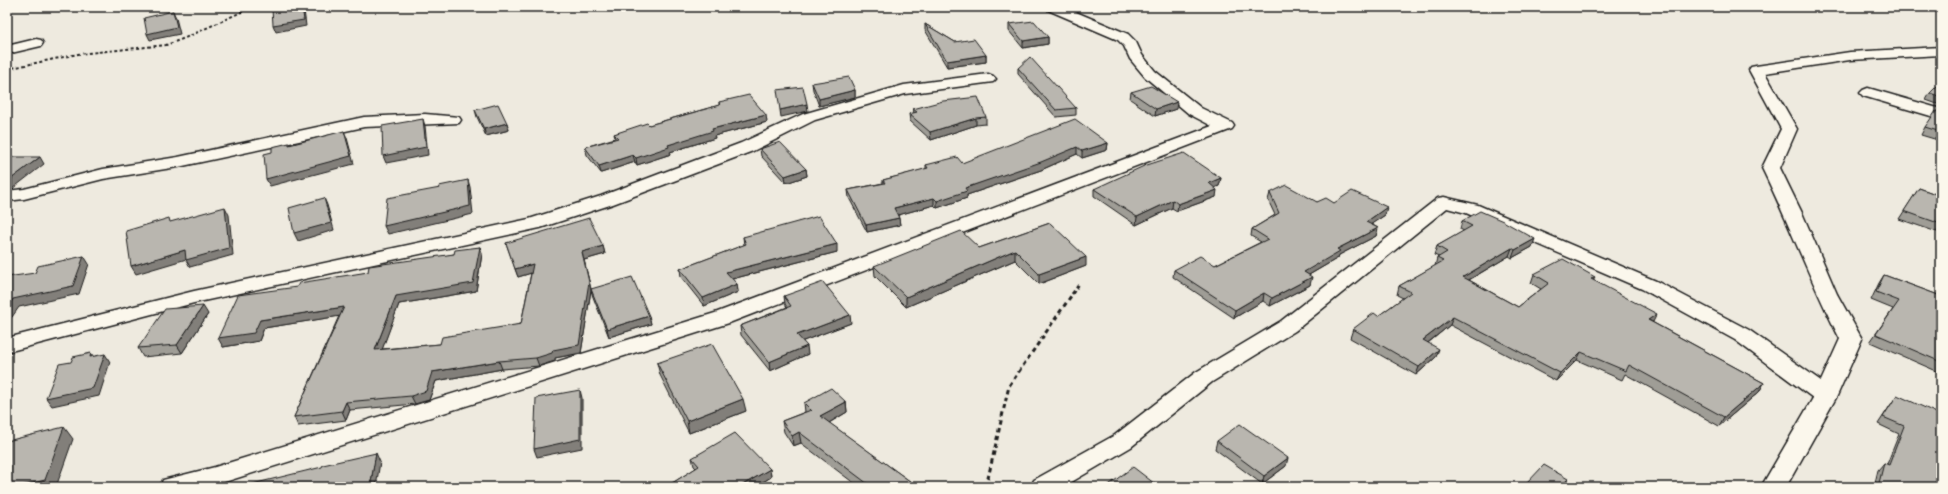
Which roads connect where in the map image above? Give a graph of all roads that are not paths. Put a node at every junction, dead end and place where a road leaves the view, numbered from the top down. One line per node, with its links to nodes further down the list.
1 (1053, 7): 12 (street)
2 (36, 43): 3 (street)
3 (7, 50)
4 (1941, 51): 11 (street)
5 (988, 79): 10 (street)
6 (1868, 93): 7 (street)
7 (1941, 114)
8 (454, 120): 9 (street)
9 (7, 196)
10 (7, 345)
11 (1826, 396): 13 (street); 14 (street)
12 (172, 487)
13 (1043, 487)
14 (1773, 487)

